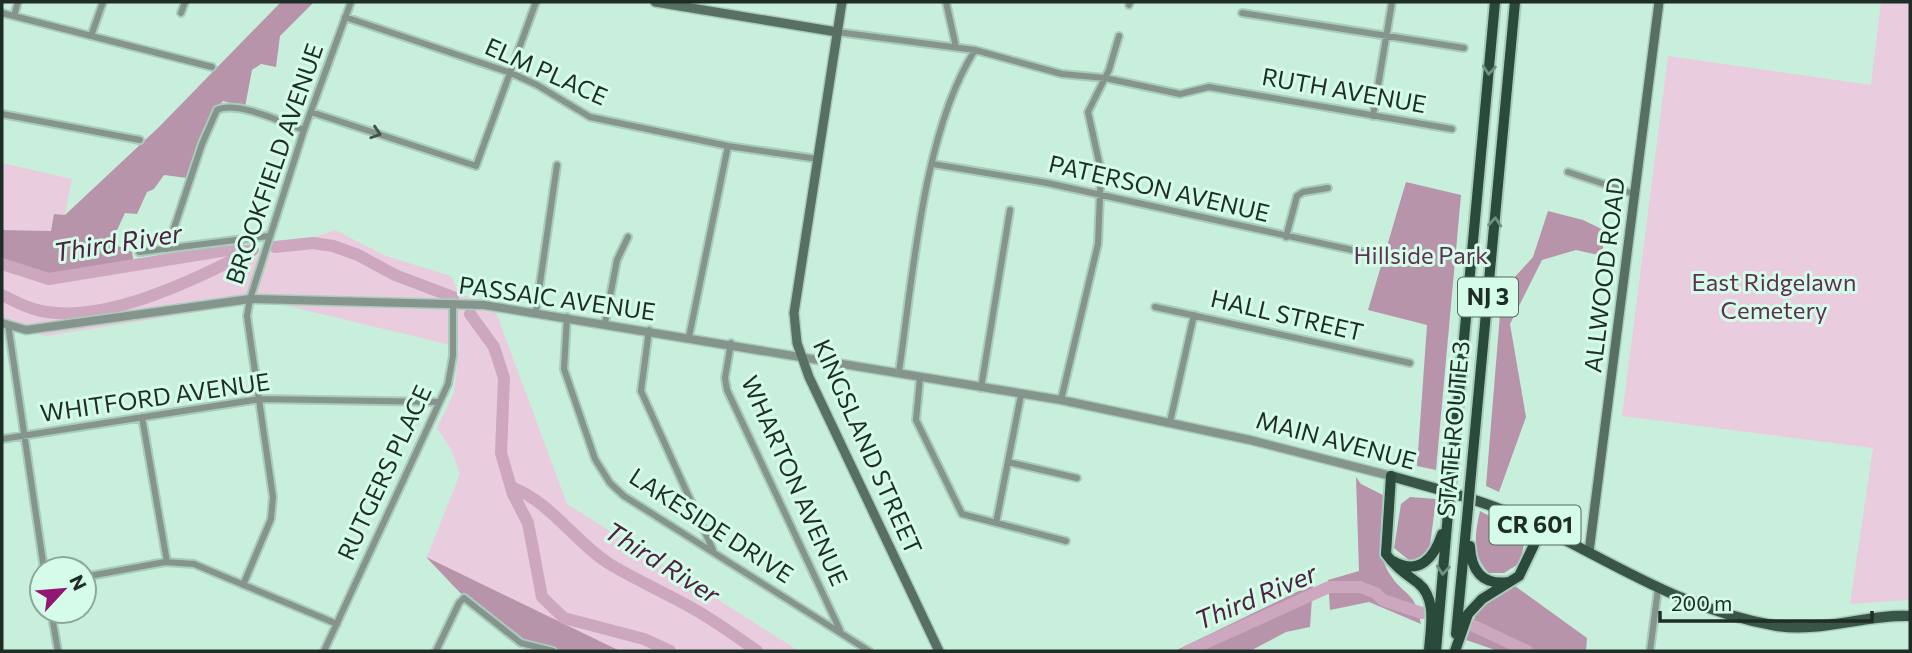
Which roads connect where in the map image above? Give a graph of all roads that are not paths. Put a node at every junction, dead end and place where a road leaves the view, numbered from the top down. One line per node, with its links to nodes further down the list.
1 (18, 2): 16 (street)
2 (103, 2): 19 (street)
3 (185, 2): 14 (street)
4 (351, 2): 17 (street, BROOKFIELD AVENUE)
5 (536, 2): 26 (street)
6 (655, 2): 18 (main road)
7 (842, 2): 18 (main road, KINGSLAND STREET)
8 (946, 2): 22 (street)
9 (1392, 2): 21 (street)
10 (1494, 2): 76 (highway, STATE ROUTE 3 / NJ 3, one-way to 76, bridge)
11 (1515, 2): 77 (highway, STATE ROUTE 3 / NJ 3, one-way to 11, bridge)
12 (1659, 2): 41 (main road, ALLWOOD ROAD)
13 (2, 13): 16 (street)
14 (181, 13)
15 (1242, 13): 21 (street)
16 (14, 16): 19 (street)
17 (345, 17): 26 (street, ELM PLACE); 28 (street, BROOKFIELD AVENUE)
18 (837, 32): 22 (street, RUTH AVENUE); 35 (main road, KINGSLAND STREET)
19 (91, 36): 25 (street)
20 (1119, 36): 27 (street)
21 (1387, 36): 23 (street); 30 (street)
22 (956, 47): 24 (street, RUTH AVENUE)
23 (1464, 48)
24 (975, 50): 27 (street, RUTH AVENUE); 36 (street)
25 (212, 67)
26 (510, 73): 28 (street, one-way to 26); 34 (street, ELM PLACE)
27 (1105, 78): 30 (street, RUTH AVENUE); 40 (street)
28 (311, 112): 32 (street, BROOKFIELD AVENUE)
29 (2, 114): 33 (street)
30 (1373, 116): 31 (street, RUTH AVENUE)
31 (1452, 129)
32 (304, 130): 43 (street, BROOKFIELD AVENUE); 46 (street)
33 (140, 140)
34 (728, 146): 35 (street, ELM PLACE); 58 (street)
35 (818, 159): 60 (main road, KINGSLAND STREET)
36 (933, 164): 40 (street, PATERSON AVENUE); 62 (street)
37 (557, 165): 52 (street)
38 (1568, 172): 41 (street)
39 (1328, 188): 45 (street)
40 (1101, 194): 45 (street, PATERSON AVENUE); 67 (street)
41 (1634, 194): 82 (main road, ALLWOOD ROAD)
42 (1010, 209): 64 (street)
43 (269, 236): 46 (street); 49 (street, BROOKFIELD AVENUE)
44 (628, 237): 55 (street)
45 (1286, 237): 48 (street, PATERSON AVENUE)
46 (167, 249): 47 (street)
47 (139, 252)
48 (1375, 255)
49 (250, 299): 50 (street, PASSAIC AVENUE); 56 (street, PASSAIC AVENUE); 66 (street, BROOKFIELD AVENUE)
50 (453, 303): 52 (street, PASSAIC AVENUE); 68 (street, RUTGERS PLACE)
51 (1155, 307): 53 (street, HALL STREET)
52 (536, 311): 54 (street, PASSAIC AVENUE)
53 (1195, 315): 61 (street, HALL STREET); 70 (street)
54 (567, 317): 55 (street, PASSAIC AVENUE); 81 (street, LAKESIDE DRIVE)
55 (605, 323): 57 (street, PASSAIC AVENUE)
56 (5, 324): 71 (street)
57 (649, 330): 58 (street, PASSAIC AVENUE); 81 (street)
58 (690, 337): 59 (street, PASSAIC AVENUE)
59 (731, 343): 60 (street, PASSAIC AVENUE); 93 (street, WHARTON AVENUE)
60 (801, 355): 62 (street, PASSAIC AVENUE); 101 (main road, KINGSLAND STREET)
61 (1410, 363)
62 (899, 372): 63 (street, PASSAIC AVENUE)
63 (920, 378): 64 (street, PASSAIC AVENUE); 78 (street)
64 (981, 388): 65 (street, PASSAIC AVENUE)
65 (1021, 395): 67 (street, MAIN AVENUE / CR 601); 73 (street)
66 (260, 399): 68 (street, WHITFORD AVENUE); 69 (street, WHITFORD AVENUE); 88 (street, BROOKFIELD AVENUE)
67 (1061, 400): 70 (street, MAIN AVENUE / CR 601)
68 (439, 402): 91 (street, RUTGERS PLACE)
69 (142, 417): 71 (street, WHITFORD AVENUE); 85 (street)
70 (1170, 422): 74 (street, MAIN AVENUE / CR 601)
71 (24, 435): 72 (street, WHITFORD AVENUE); 84 (street)
72 (2, 439)
73 (1008, 463): 75 (street); 78 (street)
74 (1391, 476): 79 (main road, MAIN AVENUE / CR 601); 83 (highway)
75 (1077, 478)
76 (1449, 502): 83 (highway); 103 (highway, STATE ROUTE 3 / NJ 3, one-way to 103)
77 (1468, 508): 87 (highway); 104 (highway, STATE ROUTE 3 / NJ 3)
78 (996, 523): 80 (street)
79 (1542, 528): 82 (main road, MAIN AVENUE / CR 601); 87 (highway)
80 (1066, 541)
81 (713, 552): 93 (street, LAKESIDE DRIVE)
82 (1589, 552): 89 (main road, MAIN AVENUE / CR 601)
83 (1386, 554): 102 (highway)
84 (42, 555)
85 (167, 562): 86 (street); 88 (street)
86 (98, 575)
87 (1512, 582): 104 (highway)
88 (243, 585): 91 (street)
89 (1658, 589): 90 (main road, MAIN AVENUE / CR 601); 105 (street)
90 (1910, 617)
91 (337, 624): 96 (street, RUTGERS PLACE)
92 (53, 625): 95 (street)
93 (841, 632): 100 (street, LAKESIDE DRIVE)
94 (521, 643): 97 (street); 98 (street); 99 (street)
95 (58, 651)
96 (324, 651)
97 (436, 651)
98 (517, 651)
99 (553, 651)
100 (869, 651)
101 (939, 651)
102 (1429, 651)
103 (1436, 651)
104 (1455, 651)
105 (1650, 651)

